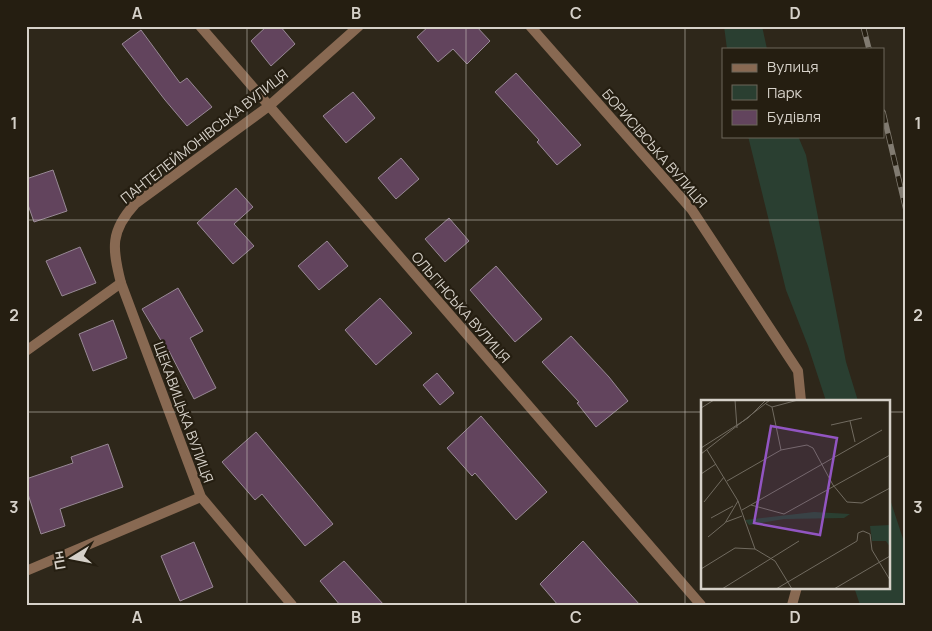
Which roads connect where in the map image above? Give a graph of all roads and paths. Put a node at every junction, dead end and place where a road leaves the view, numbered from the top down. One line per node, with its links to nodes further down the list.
1 (200, 26): 4 (street, ОЛЬГІНСЬКА ВУЛИЦЯ)
2 (358, 26): 4 (street, ПАНТЕЛЕЙМОНІВСЬКА ВУЛИЦЯ)
3 (530, 26): 8 (street, БОРИСІВСЬКА ВУЛИЦЯ)
4 (269, 106): 5 (street, ПАНТЕЛЕЙМОНІВСЬКА ВУЛИЦЯ); 13 (street, ОЛЬГІНСЬКА ВУЛИЦЯ)
5 (116, 231): 6 (street, ЩЕКАВИЦЬКА ВУЛИЦЯ)
6 (121, 283): 7 (street); 9 (street, ЩЕКАВИЦЬКА ВУЛИЦЯ)
7 (26, 351)
8 (800, 400)
9 (201, 497): 10 (street); 12 (street, ЩЕКАВИЦЬКА ВУЛИЦЯ)
10 (26, 571)
11 (797, 588): 14 (street)
12 (292, 605)
13 (701, 605)
14 (792, 605)

